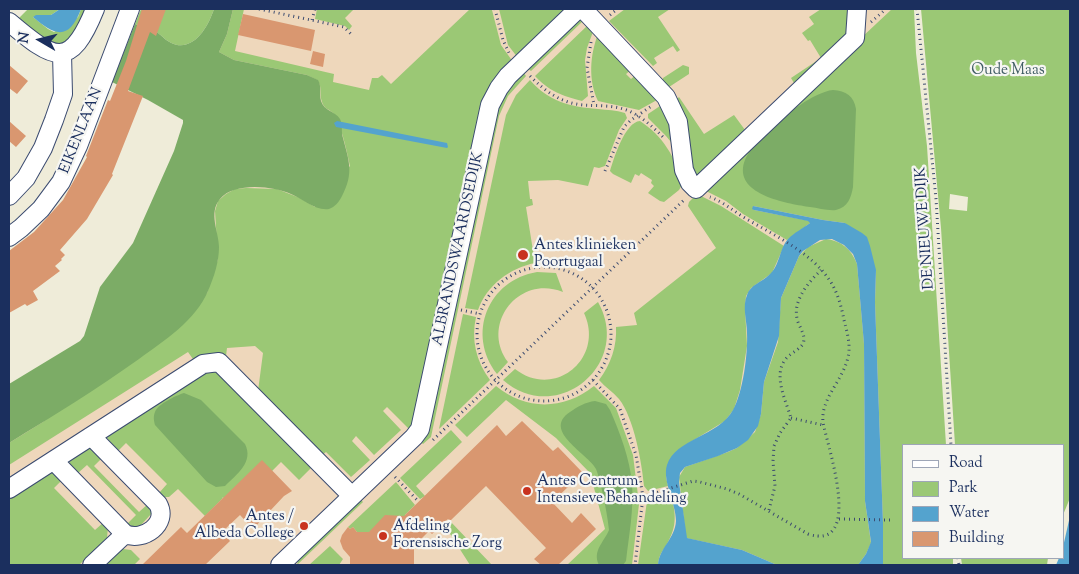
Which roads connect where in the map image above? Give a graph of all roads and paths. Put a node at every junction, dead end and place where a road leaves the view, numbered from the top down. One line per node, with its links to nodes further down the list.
1 (95, 9): 15 (street)
2 (130, 9): 25 (street, EIKENLAAN)
3 (259, 9): 11 (path)
4 (315, 9): 11 (path)
5 (495, 9): 17 (path)
6 (578, 9): 17 (street, ALBRANDSWAARDSEDIJK)
7 (583, 9): 13 (street)
8 (618, 9): 13 (path)
9 (857, 9): 23 (street)
10 (917, 9): 38 (path, DE NIEUWE DIJK)
11 (312, 20): 14 (path)
12 (9, 22): 15 (street)
13 (599, 25): 18 (street); 19 (path)
14 (352, 36)
15 (62, 53): 24 (street)
16 (537, 70): 17 (path)
17 (525, 74): 19 (path); 42 (street, ALBRANDSWAARDSEDIJK)
18 (666, 97): 20 (path); 21 (street)
19 (594, 105): 20 (path)
20 (638, 116): 21 (path); 22 (path)
21 (683, 156): 23 (street)
22 (605, 171)
23 (696, 189): 26 (path); 27 (path)
24 (9, 196)
25 (9, 237)
26 (821, 270): 32 (path); 33 (path)
27 (593, 287): 29 (path); 30 (path); 31 (path)
28 (463, 301): 29 (path)
29 (480, 314): 30 (path)
30 (496, 380): 31 (path); 36 (path)
31 (593, 380): 43 (path)
32 (791, 418): 33 (path); 45 (path)
33 (823, 425): 46 (path)
34 (436, 430): 36 (path)
35 (91, 436): 39 (street); 42 (street); 48 (street)
36 (434, 440): 37 (path)
37 (429, 444)
38 (951, 444)
39 (54, 460): 41 (street); 48 (street)
40 (402, 470): 44 (path)
41 (9, 489)
42 (352, 496): 50 (street, ALBRANDSWAARDSEDIJK)
43 (643, 497): 45 (path); 51 (path)
44 (418, 501)
45 (769, 510): 46 (path)
46 (839, 518): 47 (path)
47 (890, 520)
48 (125, 534): 49 (street)
49 (92, 565)
50 (281, 565)
51 (635, 565)

